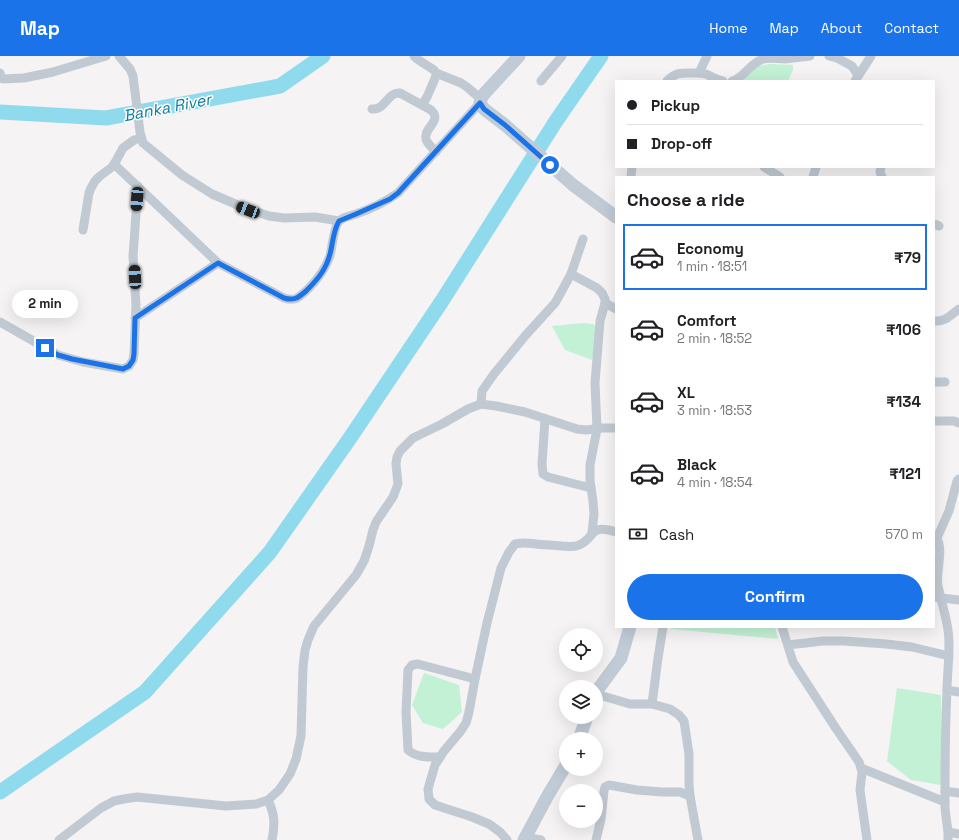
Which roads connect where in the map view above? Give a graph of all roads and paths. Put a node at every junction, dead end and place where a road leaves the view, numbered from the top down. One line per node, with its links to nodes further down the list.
1 (106, 56): 12 (street)
2 (119, 56): 22 (street)
3 (414, 56): 13 (street)
4 (519, 56): 19 (main road)
5 (562, 56): 18 (street)
6 (707, 56): 11 (street)
7 (810, 56): 10 (street)
8 (831, 56): 14 (street)
9 (870, 56): 14 (street)
10 (770, 57): 17 (street)
11 (699, 72): 15 (street); 16 (street)
12 (0, 73)
13 (436, 73): 19 (street); 20 (street)
14 (856, 78)
15 (668, 80)
16 (719, 80)
17 (735, 80)
18 (541, 81)
19 (481, 101): 23 (street); 28 (main road)
20 (422, 105): 21 (street); 23 (street)
21 (372, 109)
22 (138, 137): 24 (street); 29 (street)
23 (436, 152): 29 (street)
24 (114, 164): 27 (street); 30 (street)
25 (766, 168): 26 (street)
26 (778, 176)
27 (138, 186): 32 (street); 37 (street)
28 (615, 216)
29 (339, 221): 32 (street)
30 (83, 230)
31 (583, 239): 33 (street)
32 (218, 263): 37 (street)
33 (571, 274): 34 (street); 42 (street)
34 (605, 304): 35 (street); 47 (street)
35 (615, 309)
36 (959, 309): 38 (street)
37 (135, 318): 39 (street)
38 (935, 321)
39 (0, 322)
40 (935, 382): 41 (street)
41 (945, 382)
42 (481, 404): 43 (street); 73 (street)
43 (545, 418): 47 (street); 49 (street)
44 (935, 421): 45 (street)
45 (959, 422)
46 (615, 428): 47 (street)
47 (597, 429): 49 (street)
48 (959, 478): 50 (street)
49 (591, 488): 52 (street)
50 (957, 491): 53 (street)
51 (615, 532): 52 (street)
52 (592, 533): 61 (street)
53 (935, 537): 54 (street)
54 (937, 598): 55 (street); 60 (street)
55 (959, 600)
56 (630, 628): 62 (main road)
57 (663, 628): 66 (street)
58 (782, 628): 59 (street)
59 (788, 645): 60 (street); 68 (street)
60 (949, 656): 63 (street)
61 (475, 679): 67 (street); 67 (street)
62 (603, 683)
63 (947, 690): 64 (street); 70 (street)
64 (959, 692)
65 (603, 695): 66 (street)
66 (652, 704): 72 (street)
67 (440, 757): 80 (street)
68 (861, 768): 74 (street); 84 (street)
69 (559, 776): 77 (main road)
70 (945, 791): 71 (street); 74 (street)
71 (959, 794)
72 (690, 796): 82 (street); 83 (street)
73 (268, 800): 78 (street); 79 (street)
74 (945, 802): 76 (street)
75 (959, 834): 76 (street)
76 (948, 836)
77 (525, 839): 81 (street)
78 (59, 840)
79 (272, 840)
80 (507, 840)
81 (541, 840)
82 (596, 840)
83 (698, 840)
84 (867, 840)

